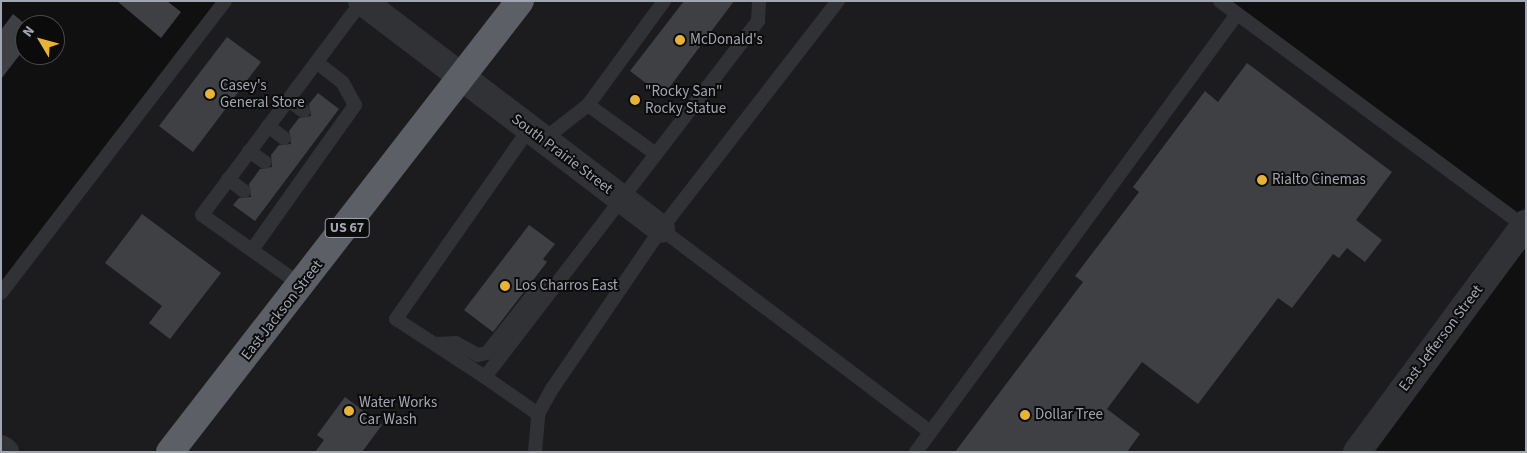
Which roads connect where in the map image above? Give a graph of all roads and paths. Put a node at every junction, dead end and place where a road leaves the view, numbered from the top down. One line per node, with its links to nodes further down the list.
1 (225, 1): 28 (lane)
2 (362, 1): 9 (lane); 10 (street, South Prairie Street)
3 (520, 1): 10 (highway, East Jackson Street / US 67)
4 (664, 1): 12 (lane)
5 (758, 1): 18 (lane)
6 (838, 1): 24 (lane)
7 (1220, 1): 8 (lane)
8 (1237, 14): 23 (lane); 32 (lane)
9 (318, 63): 11 (lane); 25 (lane)
10 (463, 80): 15 (street, South Prairie Street); 27 (highway, East Jackson Street / US 67)
11 (288, 100): 13 (lane); 14 (lane)
12 (588, 105): 15 (lane); 18 (lane)
13 (304, 111)
14 (268, 126): 16 (lane); 17 (lane)
15 (536, 135): 22 (street, South Prairie Street); 29 (lane)
16 (284, 138)
17 (249, 151): 19 (lane); 20 (lane)
18 (656, 154): 22 (lane)
19 (265, 162)
20 (228, 180): 21 (lane); 25 (lane)
21 (244, 191)
22 (622, 199): 24 (street, South Prairie Street); 26 (lane)
23 (1525, 225): 38 (street, East Jefferson Street)
24 (661, 229): 31 (lane); 32 (lane)
25 (252, 250): 27 (lane)
26 (559, 281): 29 (lane); 30 (lane)
27 (302, 285): 35 (highway, East Jackson Street / US 67)
28 (1, 293)
29 (435, 344): 30 (lane)
30 (485, 377): 31 (lane)
31 (538, 414): 36 (lane)
32 (930, 432): 37 (lane)
33 (1, 449): 34 (street)
34 (5, 452)
35 (170, 452)
36 (535, 452)
37 (916, 452)
38 (1357, 452)

